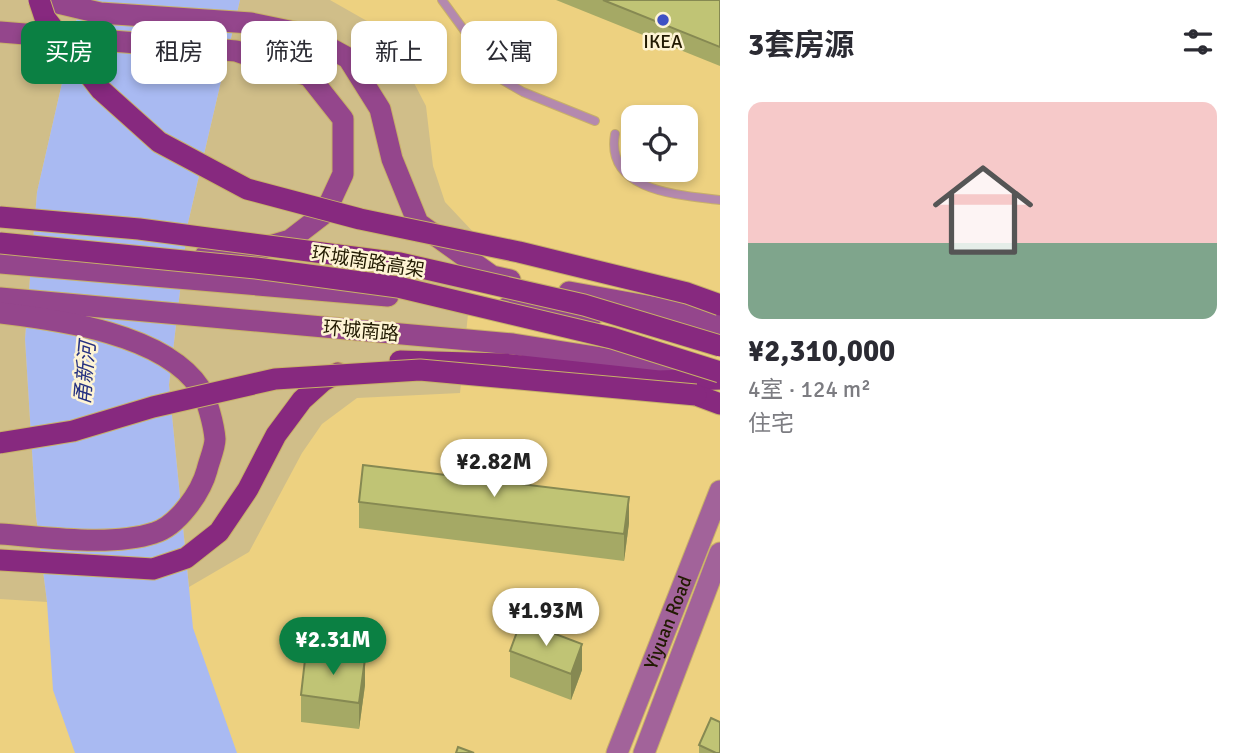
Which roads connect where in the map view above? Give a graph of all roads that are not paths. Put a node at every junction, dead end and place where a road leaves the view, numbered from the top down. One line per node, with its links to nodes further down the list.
1 (39, 0): 14 (highway, bridge)
2 (45, 0): 16 (main road)
3 (442, 0): 5 (lane)
4 (0, 32): 9 (main road, bridge)
5 (595, 121)
6 (615, 134): 7 (lane)
7 (720, 200)
8 (0, 217): 17 (highway, 环城南路高架, bridge)
9 (0, 244): 18 (highway, 环城南路高架, bridge)
10 (0, 255): 12 (main road)
11 (0, 263): 12 (main road, 环城南路)
12 (189, 278): 16 (main road, 环城南路)
13 (0, 298): 18 (main road, 环城南路)
14 (720, 305)
15 (0, 313): 22 (main road)
16 (720, 329)
17 (720, 346)
18 (720, 376): 24 (highway)
19 (720, 404): 20 (highway, bridge)
20 (0, 443)
21 (720, 491): 25 (main road, Yiyuan Road)
22 (6, 534)
23 (720, 553): 26 (main road, Yiyuan Road)
24 (6, 561)
25 (617, 753)
26 (644, 753)

